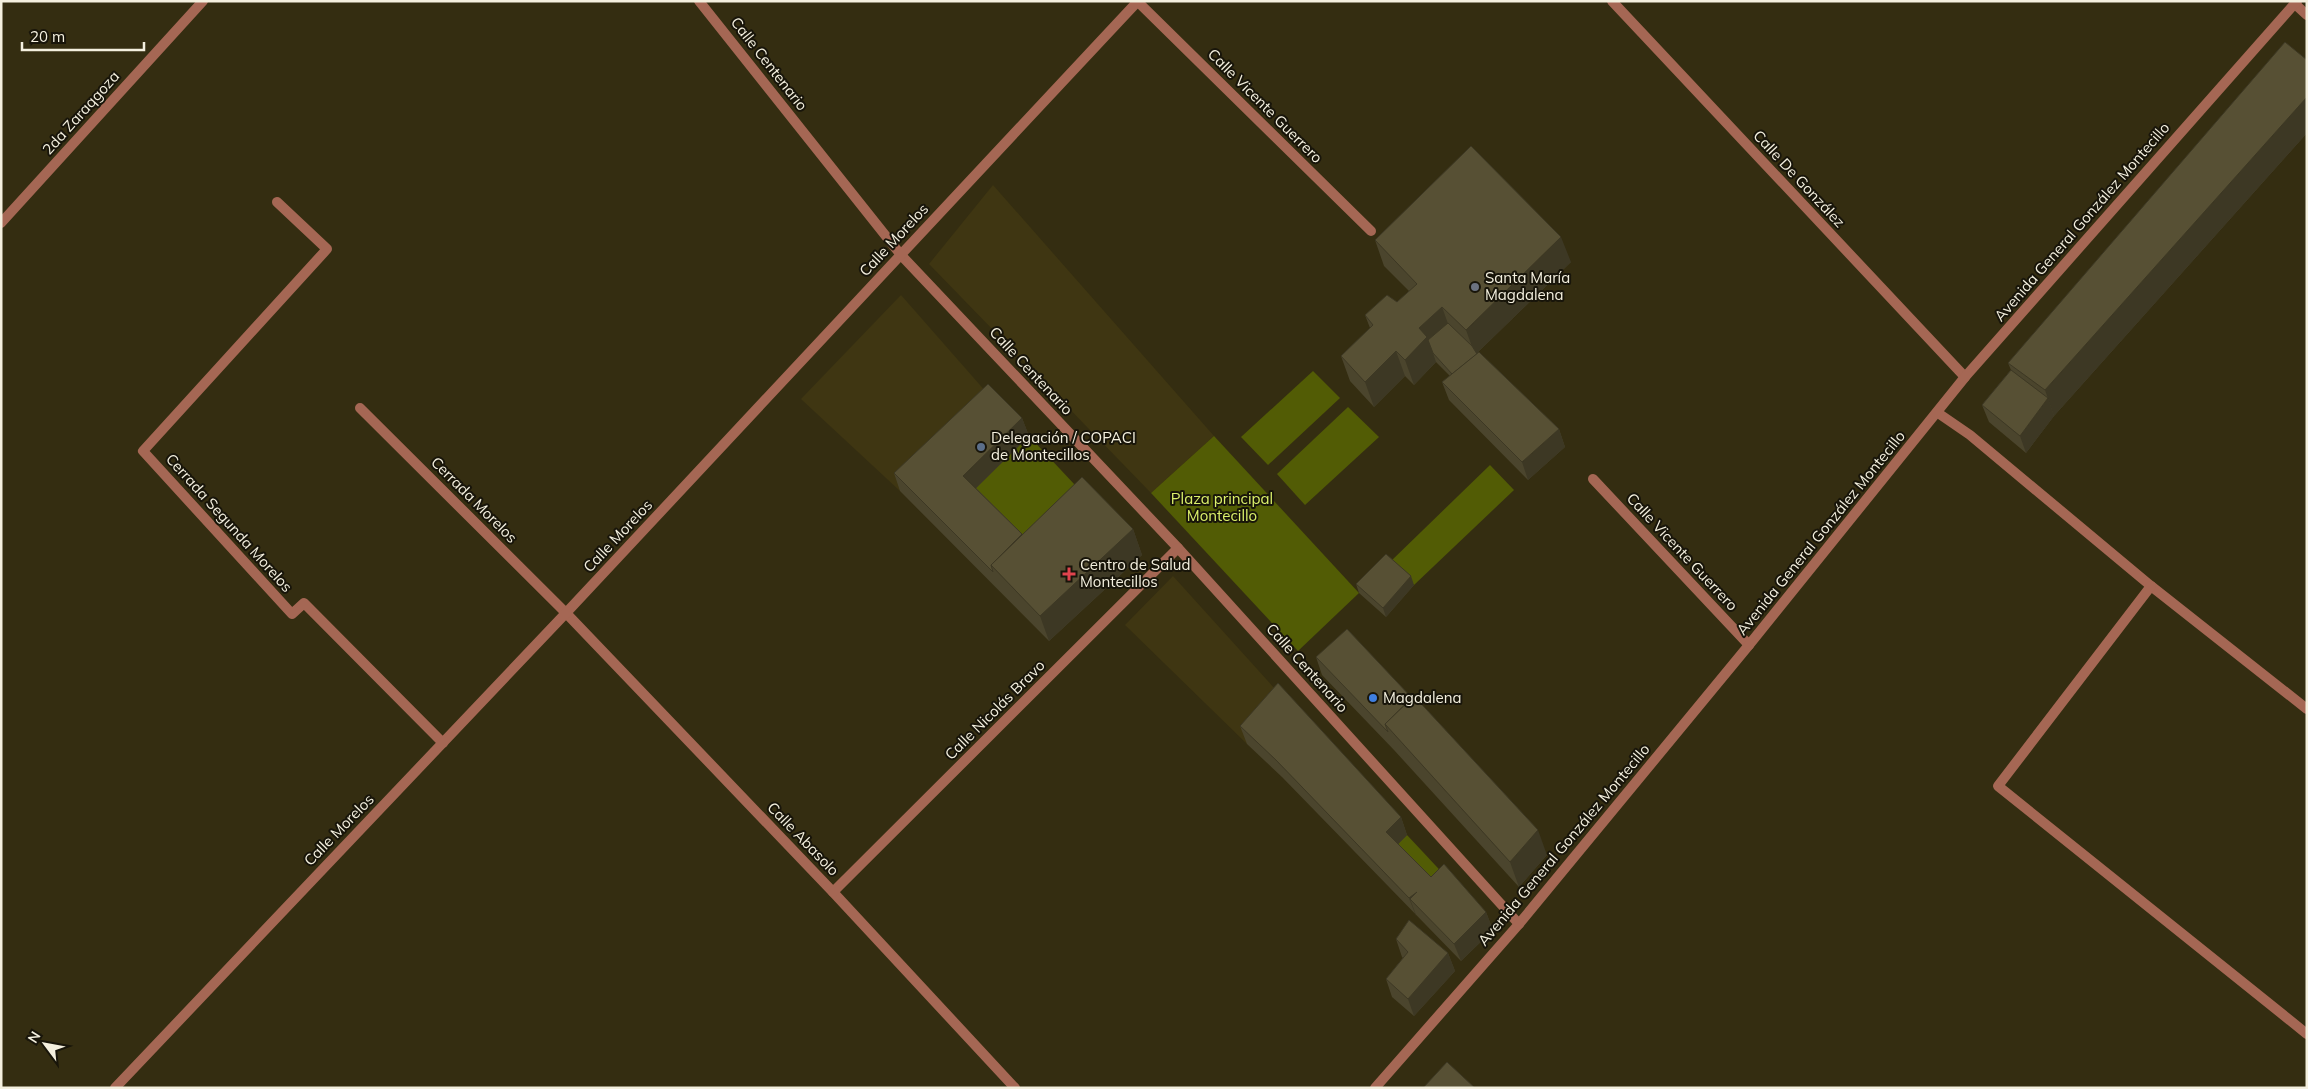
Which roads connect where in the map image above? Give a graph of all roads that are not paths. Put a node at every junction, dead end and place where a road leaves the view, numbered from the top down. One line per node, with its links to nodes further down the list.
1 (203, 1): 8 (street, 2da Zaraqgoza)
2 (699, 1): 10 (street, Calle Centenario)
3 (1138, 1): 9 (street, Calle Vicente Guerrero); 10 (street, Calle Morelos)
4 (1612, 1): 11 (street, Calle De González)
5 (2296, 2): 6 (street); 11 (street, Avenida General González Montecillo)
6 (2307, 15)
7 (277, 202): 20 (street, Cerrada Segunda Morelos)
8 (1, 223)
9 (1371, 231)
10 (901, 255): 15 (street, Calle Centenario); 17 (street, Calle Morelos)
11 (1965, 377): 13 (street, Avenida General González Montecillo)
12 (360, 408): 17 (street, Cerrada Morelos)
13 (1938, 413): 16 (street); 18 (street, Avenida General González Montecillo)
14 (1593, 479): 18 (street, Calle Vicente Guerrero)
15 (1178, 548): 21 (street, Calle Nicolás Bravo); 22 (street, Calle Centenario)
16 (2151, 586): 19 (street); 23 (street)
17 (566, 613): 20 (street, Calle Morelos); 21 (street, Calle Abasolo)
18 (1749, 645): 22 (street, Avenida General González Montecillo)
19 (2307, 709)
20 (443, 743): 24 (street, Calle Morelos)
21 (833, 892): 25 (street, Calle Abasolo)
22 (1519, 924): 26 (street, Avenida General González Montecillo)
23 (2307, 1034)
24 (115, 1088)
25 (1015, 1088)
26 (1375, 1088)

